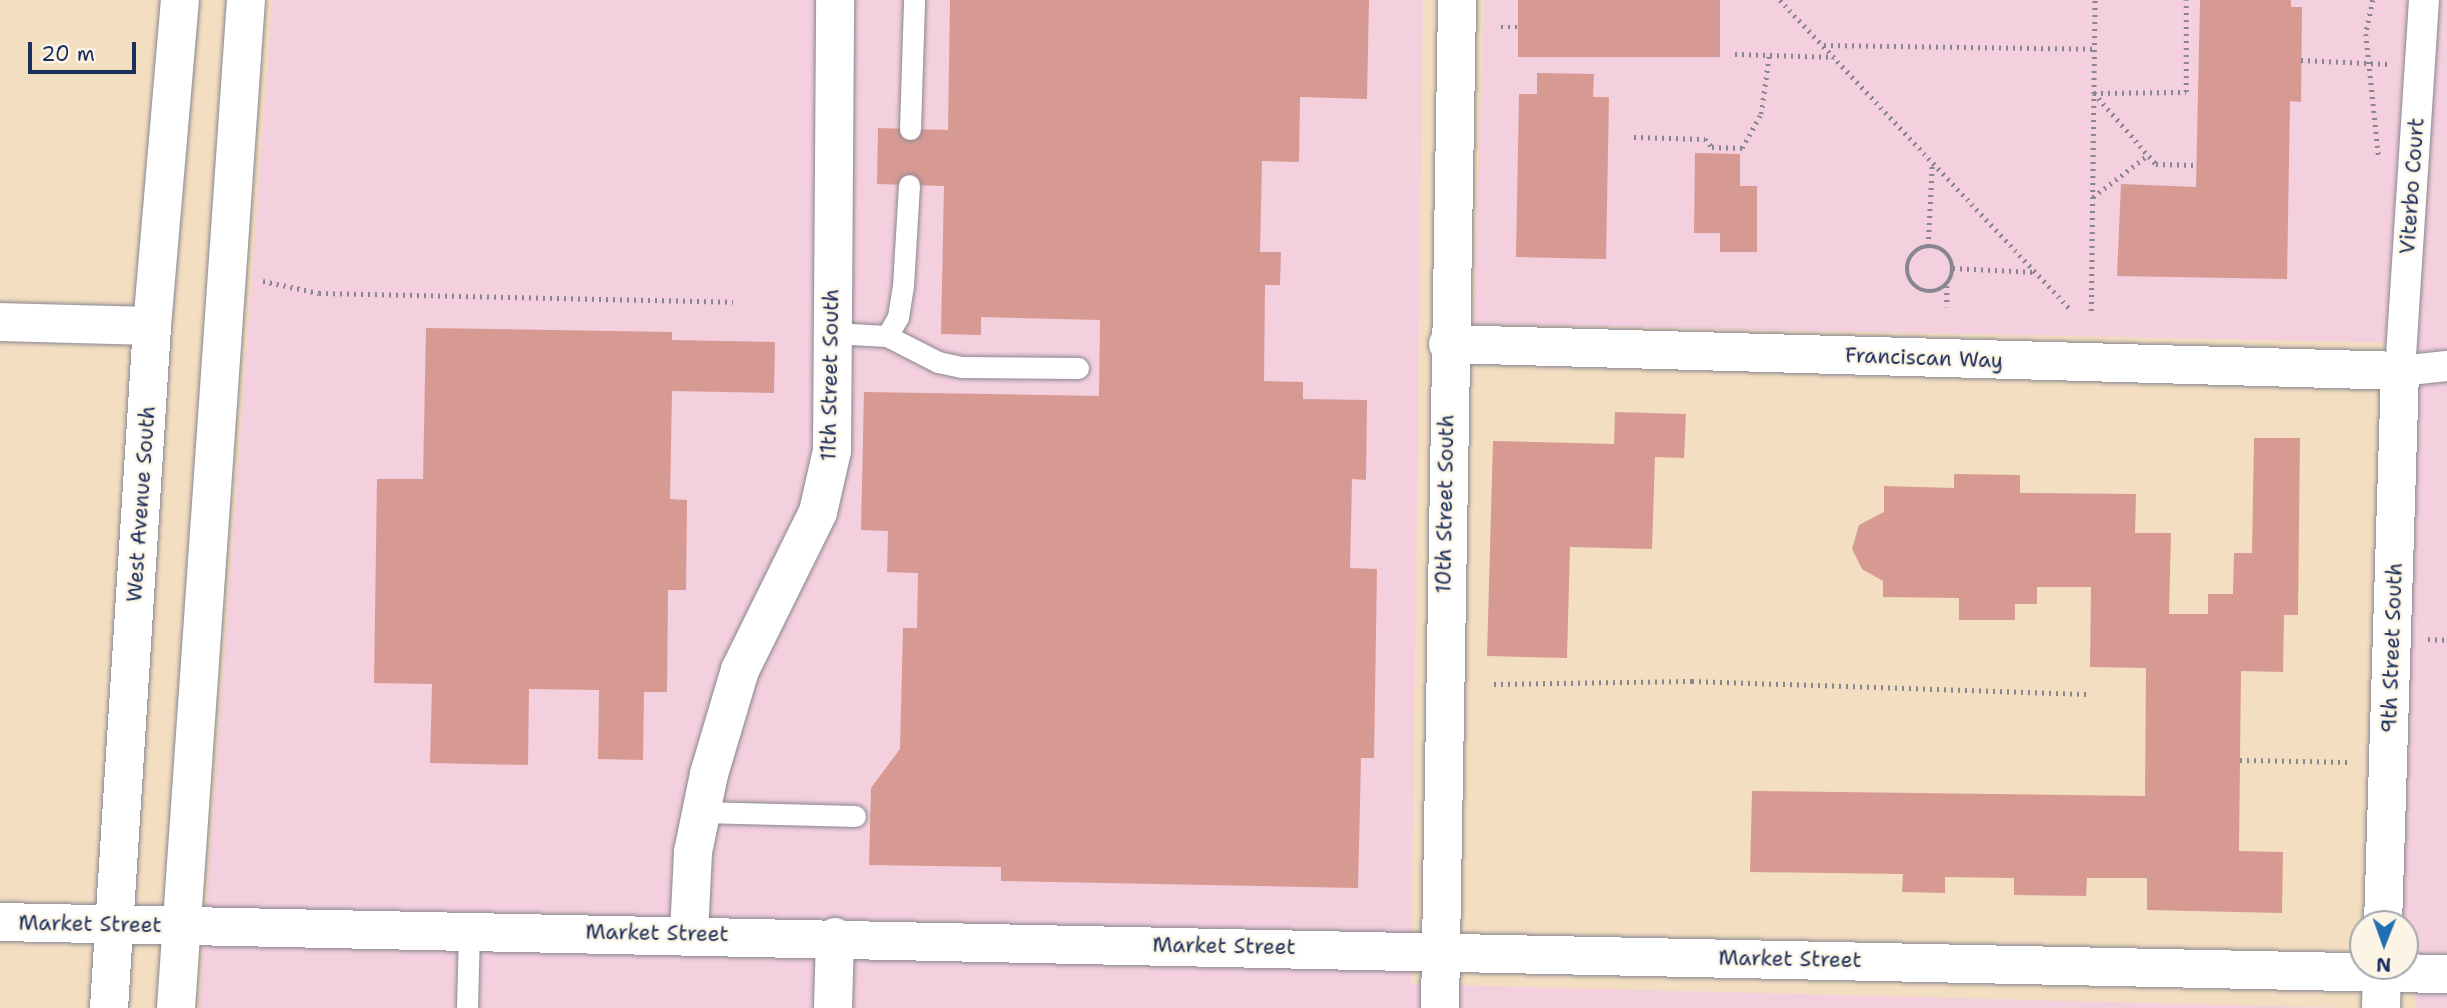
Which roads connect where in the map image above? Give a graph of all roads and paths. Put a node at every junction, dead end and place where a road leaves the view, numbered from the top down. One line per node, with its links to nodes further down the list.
1 (180, 0): 40 (street, West Avenue South)
2 (246, 0): 56 (street)
3 (835, 0): 41 (street, 11th Street South)
4 (914, 0): 22 (lane)
5 (1457, 0): 43 (street, 10th Street South)
6 (1780, 0): 13 (path)
7 (2095, 0): 14 (path)
8 (2186, 0): 21 (path)
9 (2373, 0): 19 (path)
10 (2424, 0): 20 (street, Viterbo Court)
11 (1501, 27): 12 (path)
12 (1518, 27)
13 (1823, 45): 14 (path); 17 (path)
14 (2095, 49): 21 (path)
15 (1735, 54): 16 (path)
16 (1769, 55): 17 (path); 23 (path)
17 (1835, 57): 25 (path)
18 (2301, 60): 19 (path)
19 (2369, 63): 20 (path); 27 (path)
20 (2420, 65): 46 (street, Viterbo Court)
21 (2094, 93): 24 (path); 29 (path)
22 (910, 129)
23 (1634, 137)
24 (2148, 155): 26 (path); 29 (path)
25 (1932, 161): 30 (path); 32 (path)
26 (2196, 165)
27 (2384, 171)
28 (909, 185): 42 (lane)
29 (2092, 198): 38 (path)
30 (1928, 246): 31 (path); 34 (path)
31 (1953, 268): 32 (path); 34 (path)
32 (2035, 272): 37 (path)
33 (260, 280): 35 (path)
34 (1947, 285): 36 (path)
35 (733, 302)
36 (1947, 307)
37 (2071, 310)
38 (2091, 311)
39 (0, 322): 40 (street)
40 (152, 326): 55 (street, West Avenue South)
41 (832, 333): 42 (lane); 51 (street, 11th Street South)
42 (887, 336): 45 (lane)
43 (1448, 344): 46 (street, Franciscan Way); 60 (street, 10th Street South)
44 (2447, 366): 46 (street)
45 (1078, 368)
46 (2400, 371): 50 (street, 9th Street South)
47 (1494, 684): 48 (path)
48 (2087, 694)
49 (2240, 760): 50 (path)
50 (2388, 763): 53 (street, 9th Street South)
51 (701, 812): 52 (lane); 58 (street, 11th Street South)
52 (855, 817)
53 (2383, 910)
54 (0, 922): 55 (street, Market Street)
55 (114, 926): 56 (street, Market Street); 63 (street, West Avenue South)
56 (184, 927): 57 (street, Market Street); 64 (street)
57 (469, 929): 58 (street, Market Street); 65 (lane)
58 (690, 934): 59 (street, Market Street)
59 (835, 937): 60 (street, Market Street); 66 (street)
60 (1439, 951): 62 (street, Market Street); 67 (street, 10th Street South)
61 (2447, 974): 62 (street, Market Street)
62 (2382, 982)
63 (109, 1008)
64 (176, 1008)
65 (467, 1008)
66 (833, 1008)
67 (1440, 1008)

